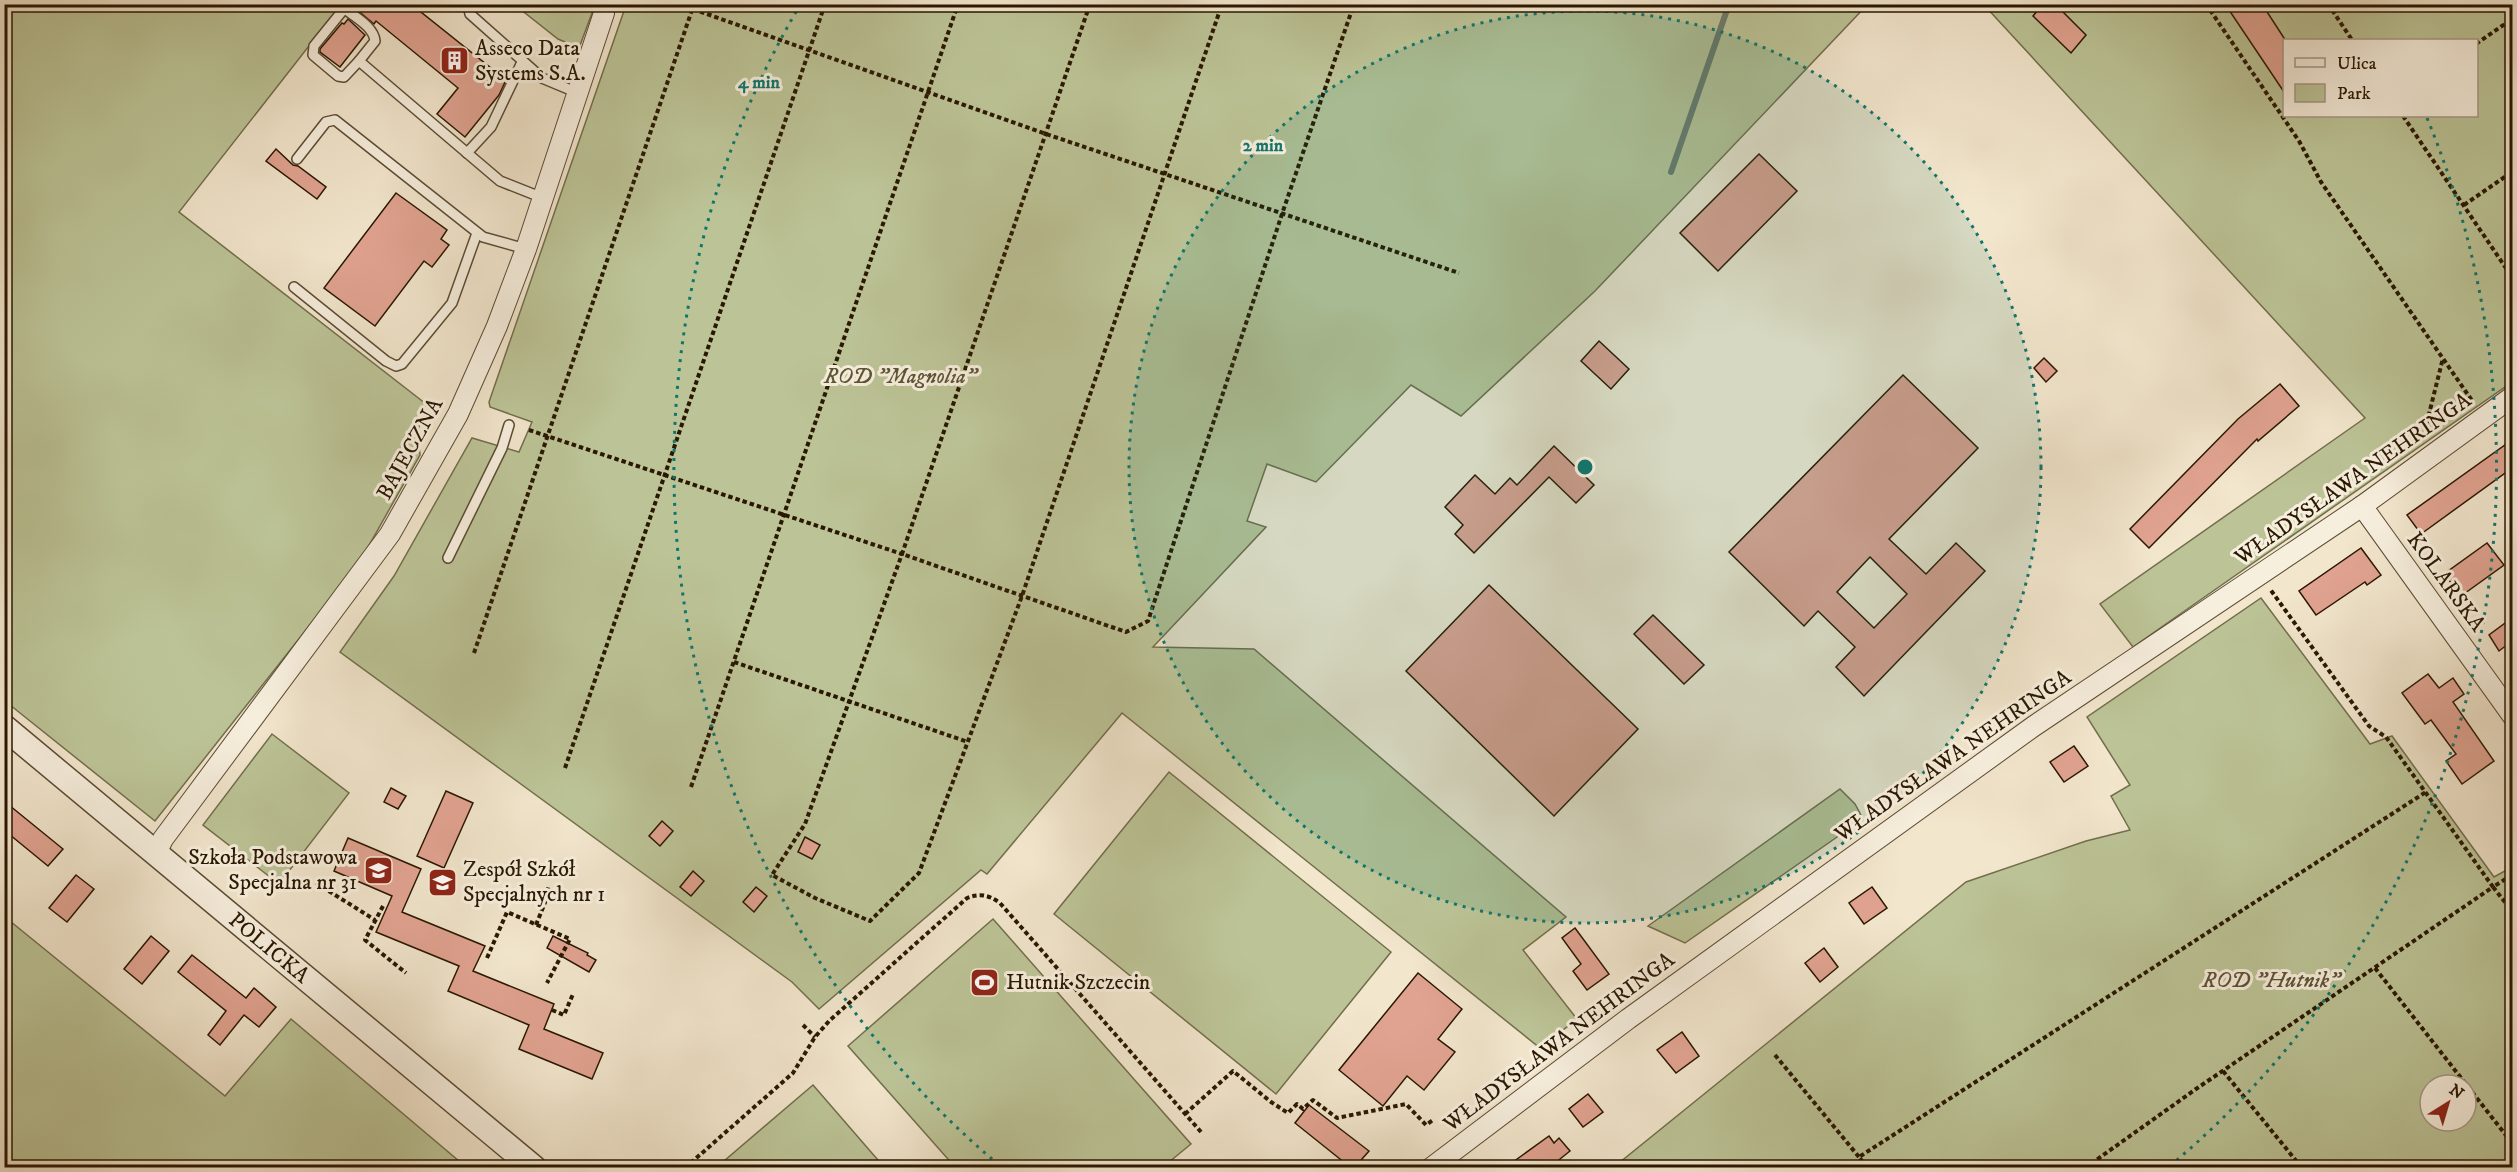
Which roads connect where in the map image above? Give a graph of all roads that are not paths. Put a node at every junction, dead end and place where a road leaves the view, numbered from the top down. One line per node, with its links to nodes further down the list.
1 (468, 4): 5 (lane)
2 (346, 7): 4 (lane); 4 (lane)
3 (604, 13): 6 (street, BAJECZNA)
4 (359, 61): 7 (lane)
5 (522, 62): 6 (lane); 7 (lane)
6 (578, 93): 9 (street, BAJECZNA)
7 (467, 153): 9 (lane)
8 (297, 159): 10 (lane)
9 (543, 198): 11 (street, BAJECZNA)
10 (477, 233): 11 (lane); 12 (lane)
11 (526, 249): 19 (street, BAJECZNA)
12 (294, 287)
13 (2512, 397): 15 (street, WŁADYSŁAWA NEHRINGA)
14 (509, 425): 16 (lane)
15 (2362, 506): 17 (street, KOLARSKA); 21 (street, WŁADYSŁAWA NEHRINGA)
16 (448, 558)
17 (2512, 715)
18 (4, 727): 19 (street, POLICKA)
19 (156, 853): 20 (street, POLICKA)
20 (534, 1167)
21 (1431, 1167)

